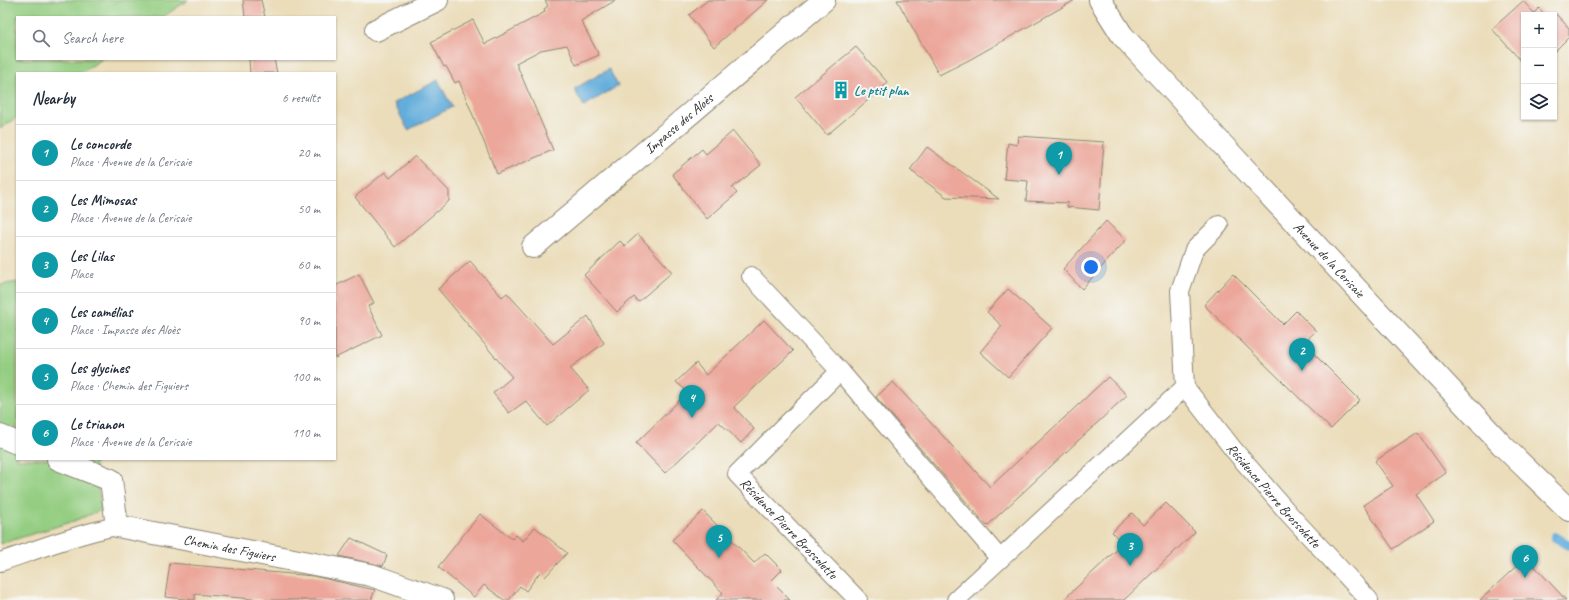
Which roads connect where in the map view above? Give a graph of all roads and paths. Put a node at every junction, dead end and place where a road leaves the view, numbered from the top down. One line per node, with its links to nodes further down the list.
1 (437, 0): 4 (street)
2 (824, 0): 6 (street, Impasse des Aloès)
3 (1100, 0): 13 (street, Avenue de la Cerisaie)
4 (376, 30)
5 (1219, 225): 9 (lane)
6 (533, 247)
7 (751, 276): 8 (lane)
8 (840, 371): 15 (lane); 18 (lane, Résidence Pierre Brossolette)
9 (1185, 386): 15 (lane); 20 (lane, Résidence Pierre Brossolette)
10 (0, 436): 11 (street)
11 (16, 443)
12 (61, 460): 14 (street)
13 (1569, 510)
14 (117, 526): 16 (lane); 17 (street, Chemin des Figuiers)
15 (1000, 559): 19 (lane)
16 (0, 562)
17 (442, 600)
18 (858, 600)
19 (956, 600)
20 (1369, 600)

